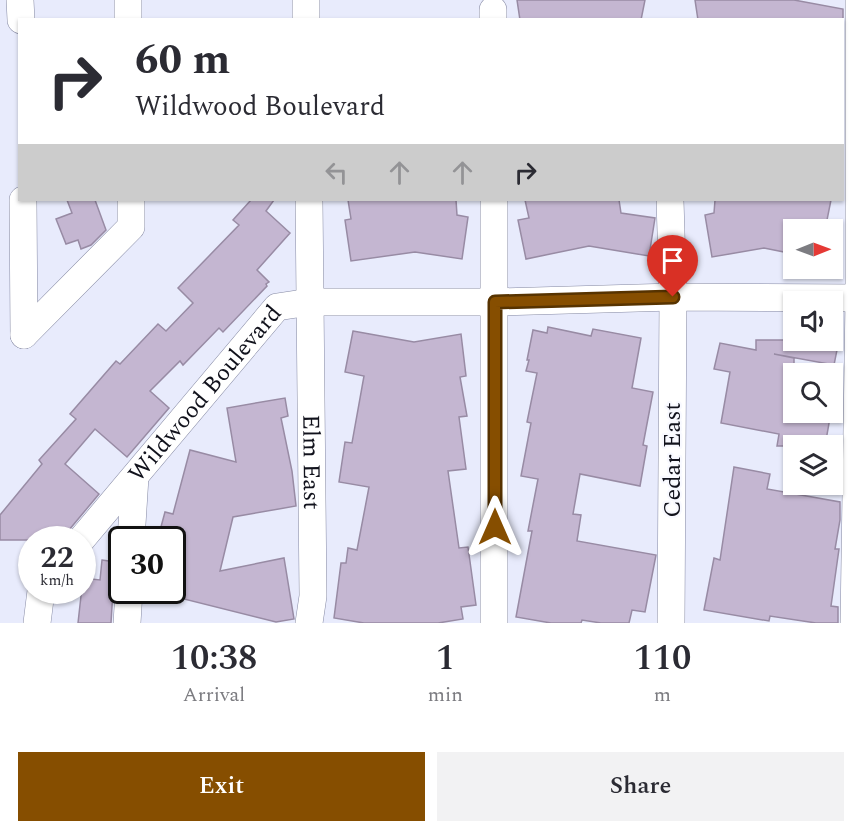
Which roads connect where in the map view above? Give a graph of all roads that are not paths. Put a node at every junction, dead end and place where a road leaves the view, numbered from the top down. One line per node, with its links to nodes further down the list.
1 (20, 0): 5 (street)
2 (128, 0): 6 (street)
3 (306, 0): 7 (street)
4 (859, 0): 14 (street)
5 (21, 18)
6 (128, 18)
7 (306, 18)
8 (23, 201): 9 (street)
9 (131, 201)
10 (309, 201): 15 (street, Elm East)
11 (494, 201): 16 (street)
12 (670, 201): 13 (street, Cedar East)
13 (673, 297): 14 (street, Wildwood Boulevard); 16 (street, Wildwood Boulevard); 26 (street, Cedar East)
14 (861, 298): 27 (street)
15 (310, 302): 16 (street, Wildwood Boulevard); 17 (street, Wildwood Boulevard); 24 (street, Elm East)
16 (495, 302): 25 (street)
17 (135, 477): 18 (street, Wildwood Boulevard); 19 (street)
18 (93, 526)
19 (132, 526)
20 (39, 604): 22 (street)
21 (128, 604): 23 (street)
22 (37, 623)
23 (127, 623)
24 (309, 623)
25 (494, 623)
26 (671, 623)
27 (854, 623)

